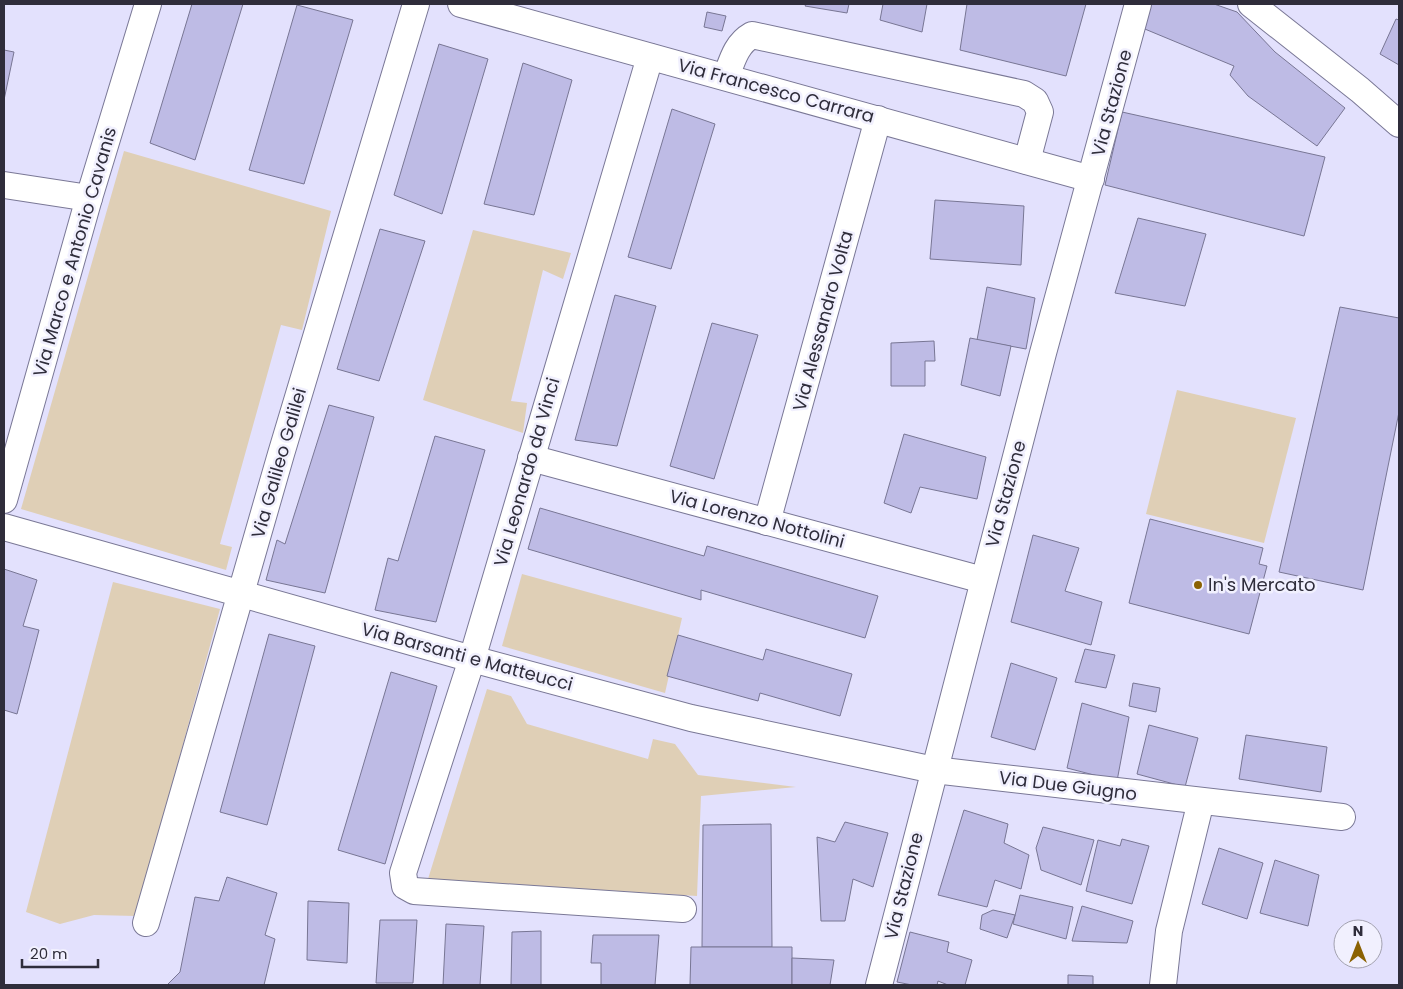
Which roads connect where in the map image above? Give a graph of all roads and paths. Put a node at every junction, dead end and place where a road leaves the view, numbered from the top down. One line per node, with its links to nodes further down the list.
1 (148, 4): 13 (street, Via Marco e Antonio Cavanis)
2 (416, 4): 19 (street, Via Galileo Galilei)
3 (461, 4): 6 (street, Via Francesco Carrara)
4 (1138, 4): 11 (street, Via Stazione)
5 (1251, 4): 9 (street)
6 (650, 57): 7 (street, Via Francesco Carrara); 14 (street, Via Leonardo da Vinci)
7 (726, 77): 8 (street, Via Francesco Carrara); 10 (street)
8 (878, 119): 10 (street, Via Francesco Carrara); 16 (street, Via Alessandro Volta)
9 (1399, 124)
10 (1026, 161): 11 (street, Via Francesco Carrara)
11 (1091, 179): 18 (street, Via Stazione)
12 (4, 185): 13 (street)
13 (89, 198): 15 (street, Via Marco e Antonio Cavanis)
14 (531, 458): 16 (street, Via Lorenzo Nottolini); 20 (street, Via Leonardo da Vinci)
15 (4, 500)
16 (767, 522): 18 (street, Via Lorenzo Nottolini)
17 (4, 527): 19 (street, Via Barsanti e Matteucci)
18 (983, 580): 21 (street, Via Stazione)
19 (242, 594): 20 (street, Via Barsanti e Matteucci); 25 (street, Via Galileo Galilei)
20 (472, 659): 21 (street, Via Barsanti e Matteucci); 24 (street, Via Leonardo da Vinci)
21 (934, 770): 22 (street, Via Due Giugno); 26 (street, Via Stazione)
22 (1201, 801): 23 (street, Via Due Giugno); 27 (street)
23 (1342, 817)
24 (682, 909)
25 (146, 924)
26 (879, 985)
27 (1163, 985)

